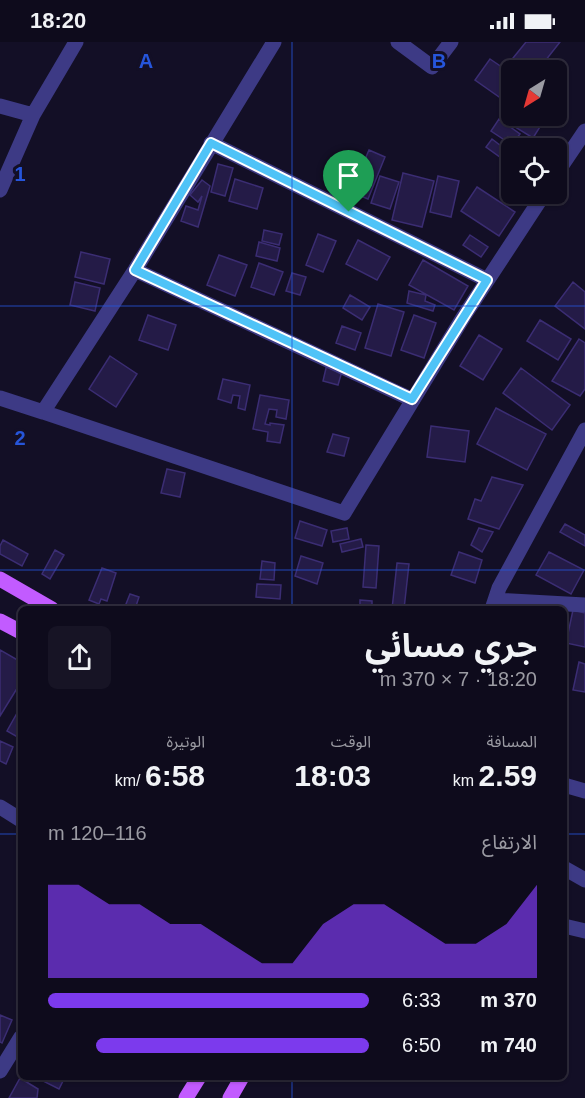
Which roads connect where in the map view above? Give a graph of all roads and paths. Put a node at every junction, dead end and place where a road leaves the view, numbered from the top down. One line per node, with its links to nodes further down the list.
1 (76, 42): 6 (street)
2 (274, 42): 8 (street)
3 (398, 42): 4 (street)
4 (451, 42)
5 (0, 106): 6 (street)
6 (33, 116): 10 (street)
7 (585, 131): 9 (street)
8 (211, 143): 12 (street); 13 (street)
9 (567, 158)
10 (0, 190)
11 (537, 204): 13 (street)
12 (135, 270): 15 (street); 16 (street)
13 (487, 280): 15 (street)
14 (0, 398): 16 (street)
15 (412, 399): 16 (street)
16 (43, 412)
17 (585, 430): 19 (street)
18 (0, 579): 21 (main road)
19 (495, 599): 20 (street)
20 (585, 605)
21 (47, 606)
22 (0, 621): 23 (main road)
23 (18, 630)
24 (567, 785): 25 (street)
25 (585, 791)
26 (0, 807): 27 (street)
27 (18, 818)
28 (567, 870): 29 (street)
29 (585, 880)
30 (567, 927): 31 (street)
31 (585, 931)
32 (18, 1042): 33 (street)
33 (0, 1071)
34 (197, 1080): 36 (main road)
35 (240, 1080): 37 (main road)
36 (186, 1098)
37 (230, 1098)

